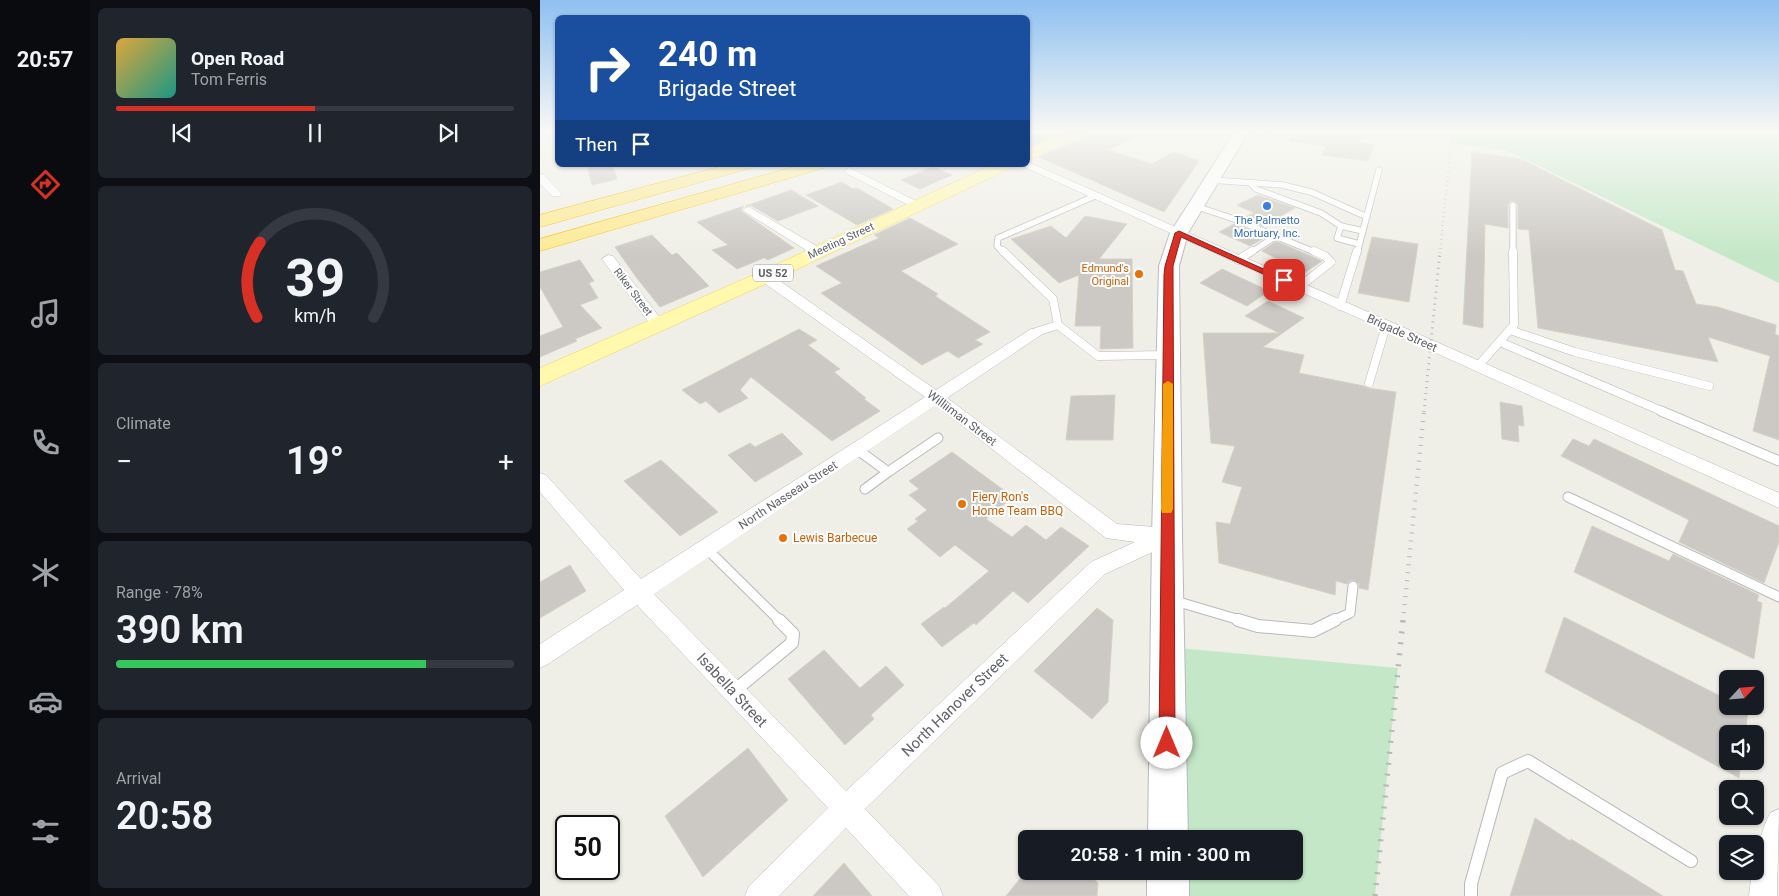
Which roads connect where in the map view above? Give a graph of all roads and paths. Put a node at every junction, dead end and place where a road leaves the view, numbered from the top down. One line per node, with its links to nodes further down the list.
1 (699, 173): 19 (highway)
2 (702, 173): 21 (highway)
3 (750, 173): 25 (highway)
4 (791, 173): 23 (highway)
5 (854, 173): 16 (street)
6 (988, 173): 16 (main road, Meeting Street / US 52)
7 (1043, 173): 14 (street, Brigade Street)
8 (1216, 173): 11 (main road)
9 (1378, 173): 20 (lane)
10 (540, 177): 13 (street)
11 (1211, 180): 12 (lane); 17 (main road)
12 (1251, 184): 20 (lane); 22 (lane)
13 (556, 194)
14 (1095, 196): 26 (street, Brigade Street); 38 (lane)
15 (1513, 205): 40 (lane)
16 (918, 206): 31 (main road, Meeting Street / US 52)
17 (1195, 206): 26 (main road); 27 (lane)
18 (749, 210): 31 (street)
19 (540, 213)
20 (1367, 217): 24 (lane)
21 (540, 221)
22 (1341, 226): 24 (lane); 28 (lane)
23 (597, 230): 29 (highway); 30 (highway)
24 (1363, 231): 28 (lane)
25 (540, 232)
26 (1179, 233): 33 (street, Brigade Street); 43 (main road)
27 (1276, 236): 33 (lane); 35 (lane)
28 (1360, 244): 36 (lane)
29 (540, 245)
30 (540, 250)
31 (818, 252): 34 (main road, Meeting Street / US 52)
32 (608, 259): 37 (street, Riker Street)
33 (1238, 260): 35 (street, Brigade Street)
34 (765, 277): 37 (main road, Meeting Street / US 52); 48 (street, Williiman Street)
35 (1299, 287): 36 (street, Brigade Street)
36 (1340, 306): 39 (street, Brigade Street)
37 (658, 325): 45 (main road, Meeting Street / US 52)
38 (1058, 325): 41 (lane); 43 (lane)
39 (1386, 326): 44 (street, Brigade Street); 46 (lane)
40 (1510, 330): 42 (lane); 47 (lane)
41 (1036, 332): 48 (street, North Nasseau Street)
42 (1500, 342): 44 (lane); 51 (lane)
43 (1168, 355): 57 (main road)
44 (1478, 366): 56 (street, Brigade Street)
45 (540, 378)
46 (1369, 383)
47 (1709, 386)
48 (937, 398): 50 (street, North Nasseau Street); 57 (street, Williiman Street)
49 (938, 438): 52 (lane)
50 (858, 450): 52 (lane); 58 (street, North Nasseau Street)
51 (1779, 462)
52 (888, 472): 54 (lane)
53 (540, 480): 60 (street, Isabella Street)
54 (865, 489)
55 (1568, 497): 61 (lane)
56 (1779, 501)
57 (1167, 536): 62 (main road); 65 (street, North Hanover Street)
58 (706, 548): 60 (street, North Nasseau Street); 64 (lane)
59 (1352, 586): 62 (lane)
60 (639, 592): 63 (street, North Nasseau Street); 64 (street, Isabella Street)
61 (1779, 597)
62 (1167, 599): 67 (main road)
63 (540, 657)
64 (733, 692): 65 (street, Isabella Street)
65 (846, 810): 71 (street, North Hanover Street); 72 (street, Isabella Street)
66 (1779, 822): 70 (street)
67 (1168, 830)
68 (1691, 861): 74 (lane)
69 (1168, 880): 73 (main road)
70 (1768, 887)
71 (759, 896)
72 (930, 896)
73 (1168, 896)
74 (1472, 896)

